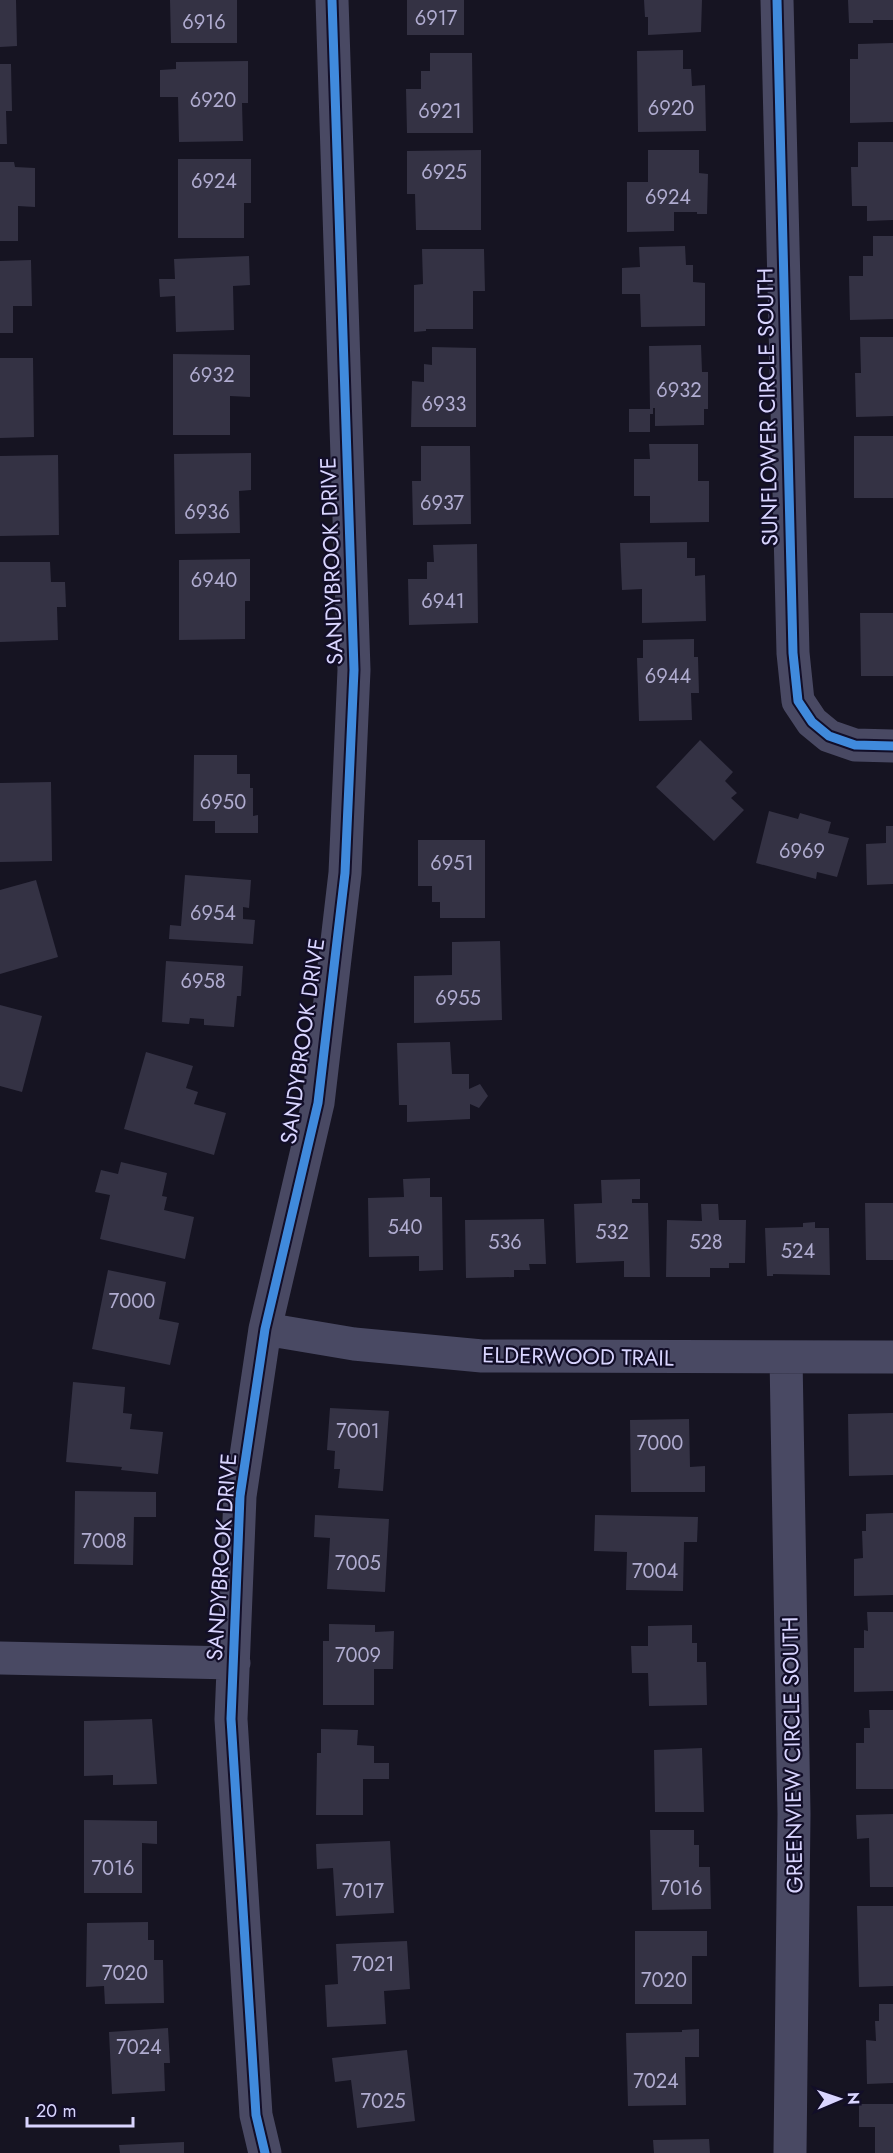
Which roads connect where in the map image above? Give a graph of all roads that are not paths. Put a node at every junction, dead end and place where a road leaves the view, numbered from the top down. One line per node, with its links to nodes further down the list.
1 (332, 0): 4 (street, SANDYBROOK DRIVE)
2 (777, 0): 3 (street, SUNFLOWER CIRCLE SOUTH)
3 (893, 746)
4 (265, 1329): 6 (street, ELDERWOOD TRAIL); 8 (street, SANDYBROOK DRIVE)
5 (893, 1357): 6 (street, ELDERWOOD TRAIL)
6 (786, 1358): 10 (street, GREENVIEW CIRCLE SOUTH)
7 (0, 1658): 8 (street)
8 (234, 1662): 9 (street, SANDYBROOK DRIVE)
9 (264, 2153)
10 (790, 2153)

